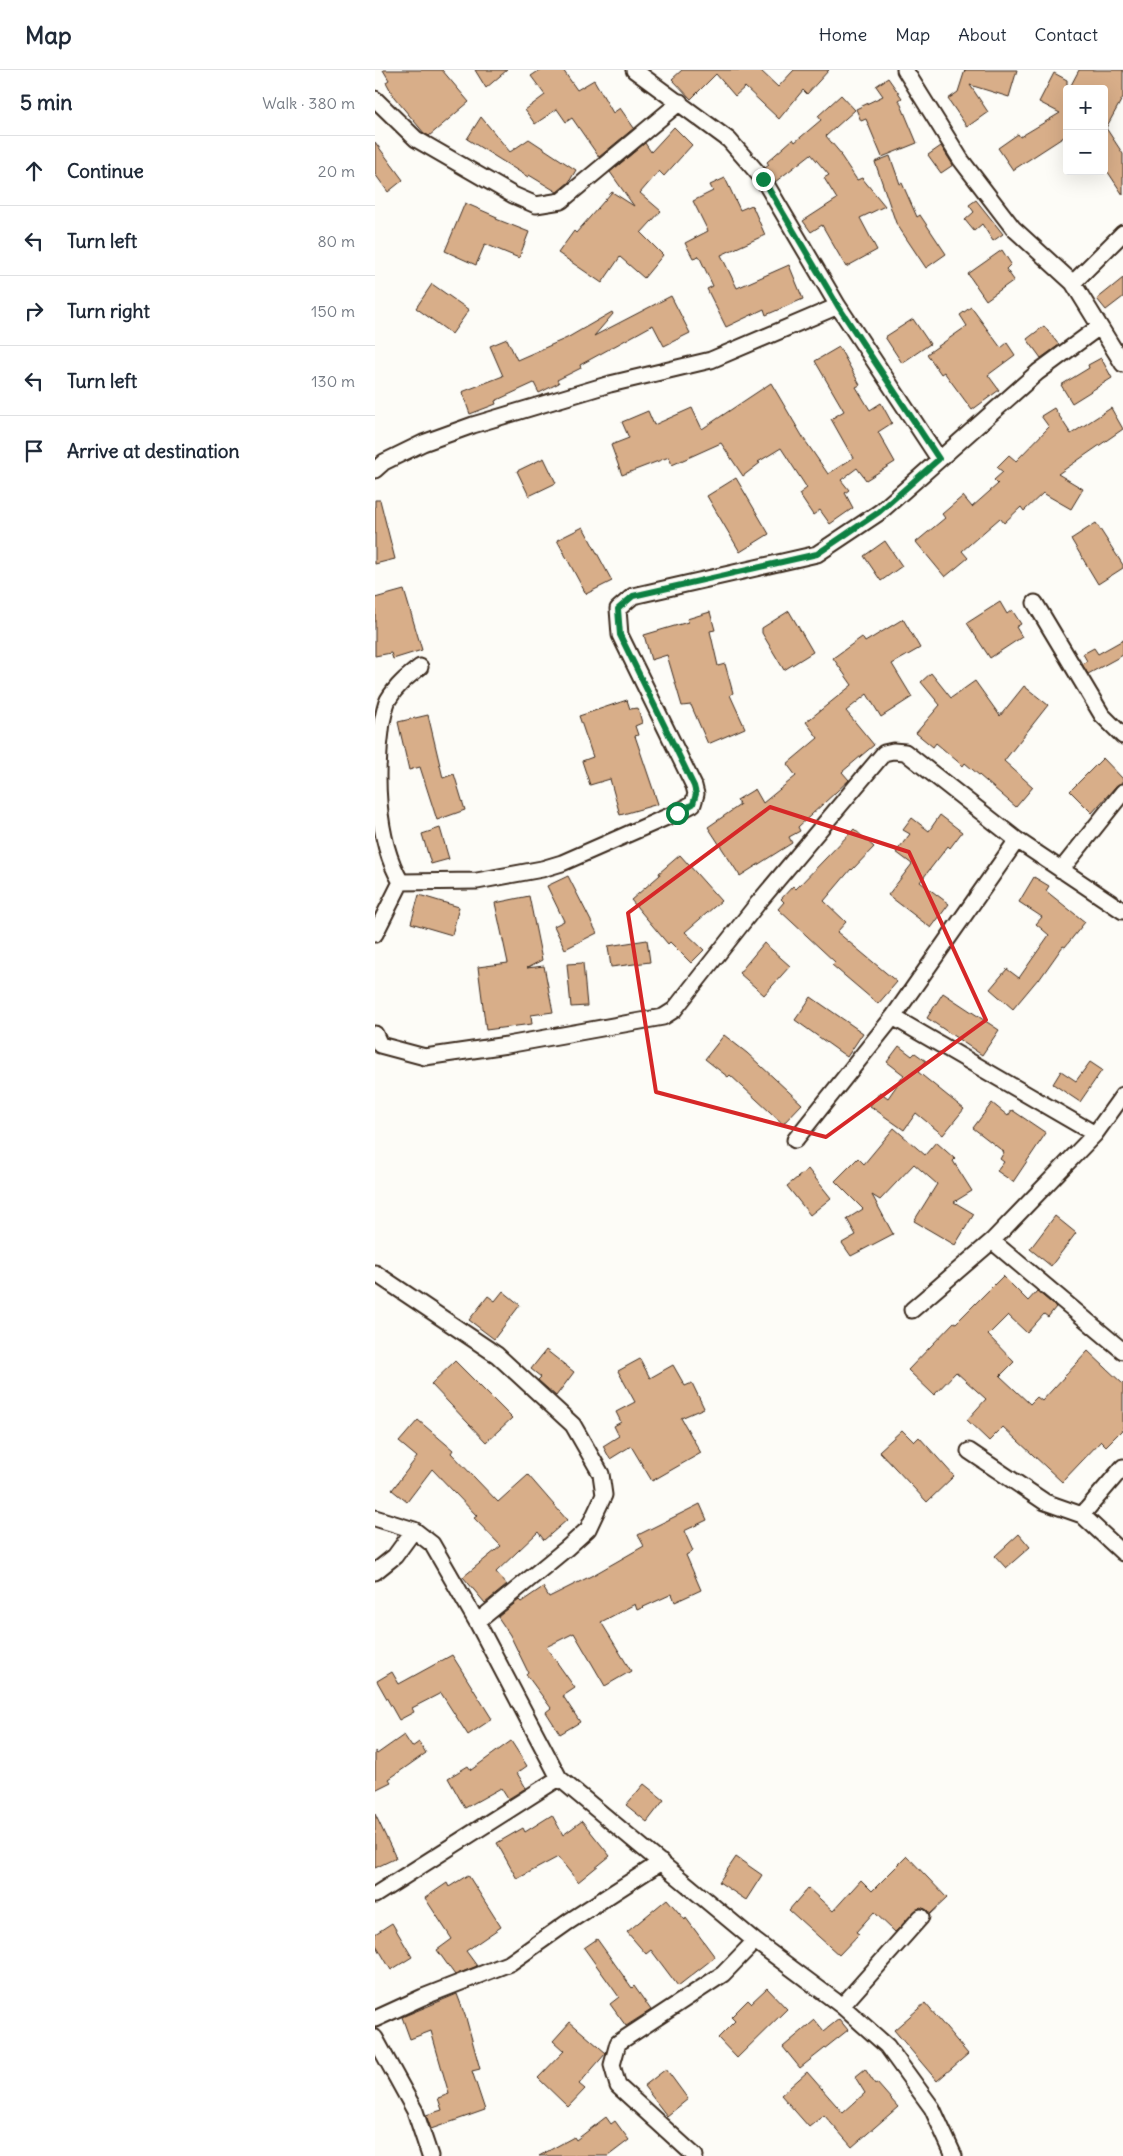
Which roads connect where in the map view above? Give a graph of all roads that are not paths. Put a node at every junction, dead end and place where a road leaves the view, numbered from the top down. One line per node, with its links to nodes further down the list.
1 (634, 70): 4 (street)
2 (905, 70): 6 (street)
3 (375, 99): 4 (street)
4 (680, 102): 7 (street)
5 (1123, 233): 6 (street)
6 (1073, 283): 8 (street)
7 (838, 306): 10 (street); 11 (street)
8 (1099, 328): 9 (street); 10 (street)
9 (1123, 364)
10 (939, 459): 18 (street)
11 (375, 470)
12 (1035, 603): 14 (street)
13 (420, 667): 18 (street)
14 (1123, 736)
15 (1123, 792): 17 (street)
16 (1017, 840): 17 (street); 21 (street); 22 (street)
17 (1061, 870): 19 (street)
18 (401, 882): 20 (street)
19 (1123, 911)
20 (375, 934)
21 (893, 1017): 24 (street); 25 (street)
22 (375, 1034)
23 (1123, 1096): 24 (street)
24 (1095, 1134): 26 (street)
25 (795, 1140)
26 (992, 1241): 28 (street); 29 (street)
27 (375, 1273): 37 (street)
28 (912, 1310)
29 (1123, 1351)
30 (969, 1451): 32 (street)
31 (1123, 1467): 32 (street)
32 (1082, 1515): 35 (street)
33 (375, 1518): 34 (street)
34 (414, 1530): 36 (street); 37 (street)
35 (1123, 1553)
36 (375, 1572)
37 (477, 1622): 38 (street)
38 (559, 1778): 39 (street); 40 (street)
39 (661, 1862): 42 (street); 44 (street)
40 (375, 1895)
41 (921, 1917): 43 (street)
42 (755, 1940): 43 (street); 47 (street)
43 (842, 2006): 48 (street)
44 (375, 2019)
45 (375, 2038): 46 (street)
46 (430, 2156)
47 (695, 2156)
48 (954, 2156)

